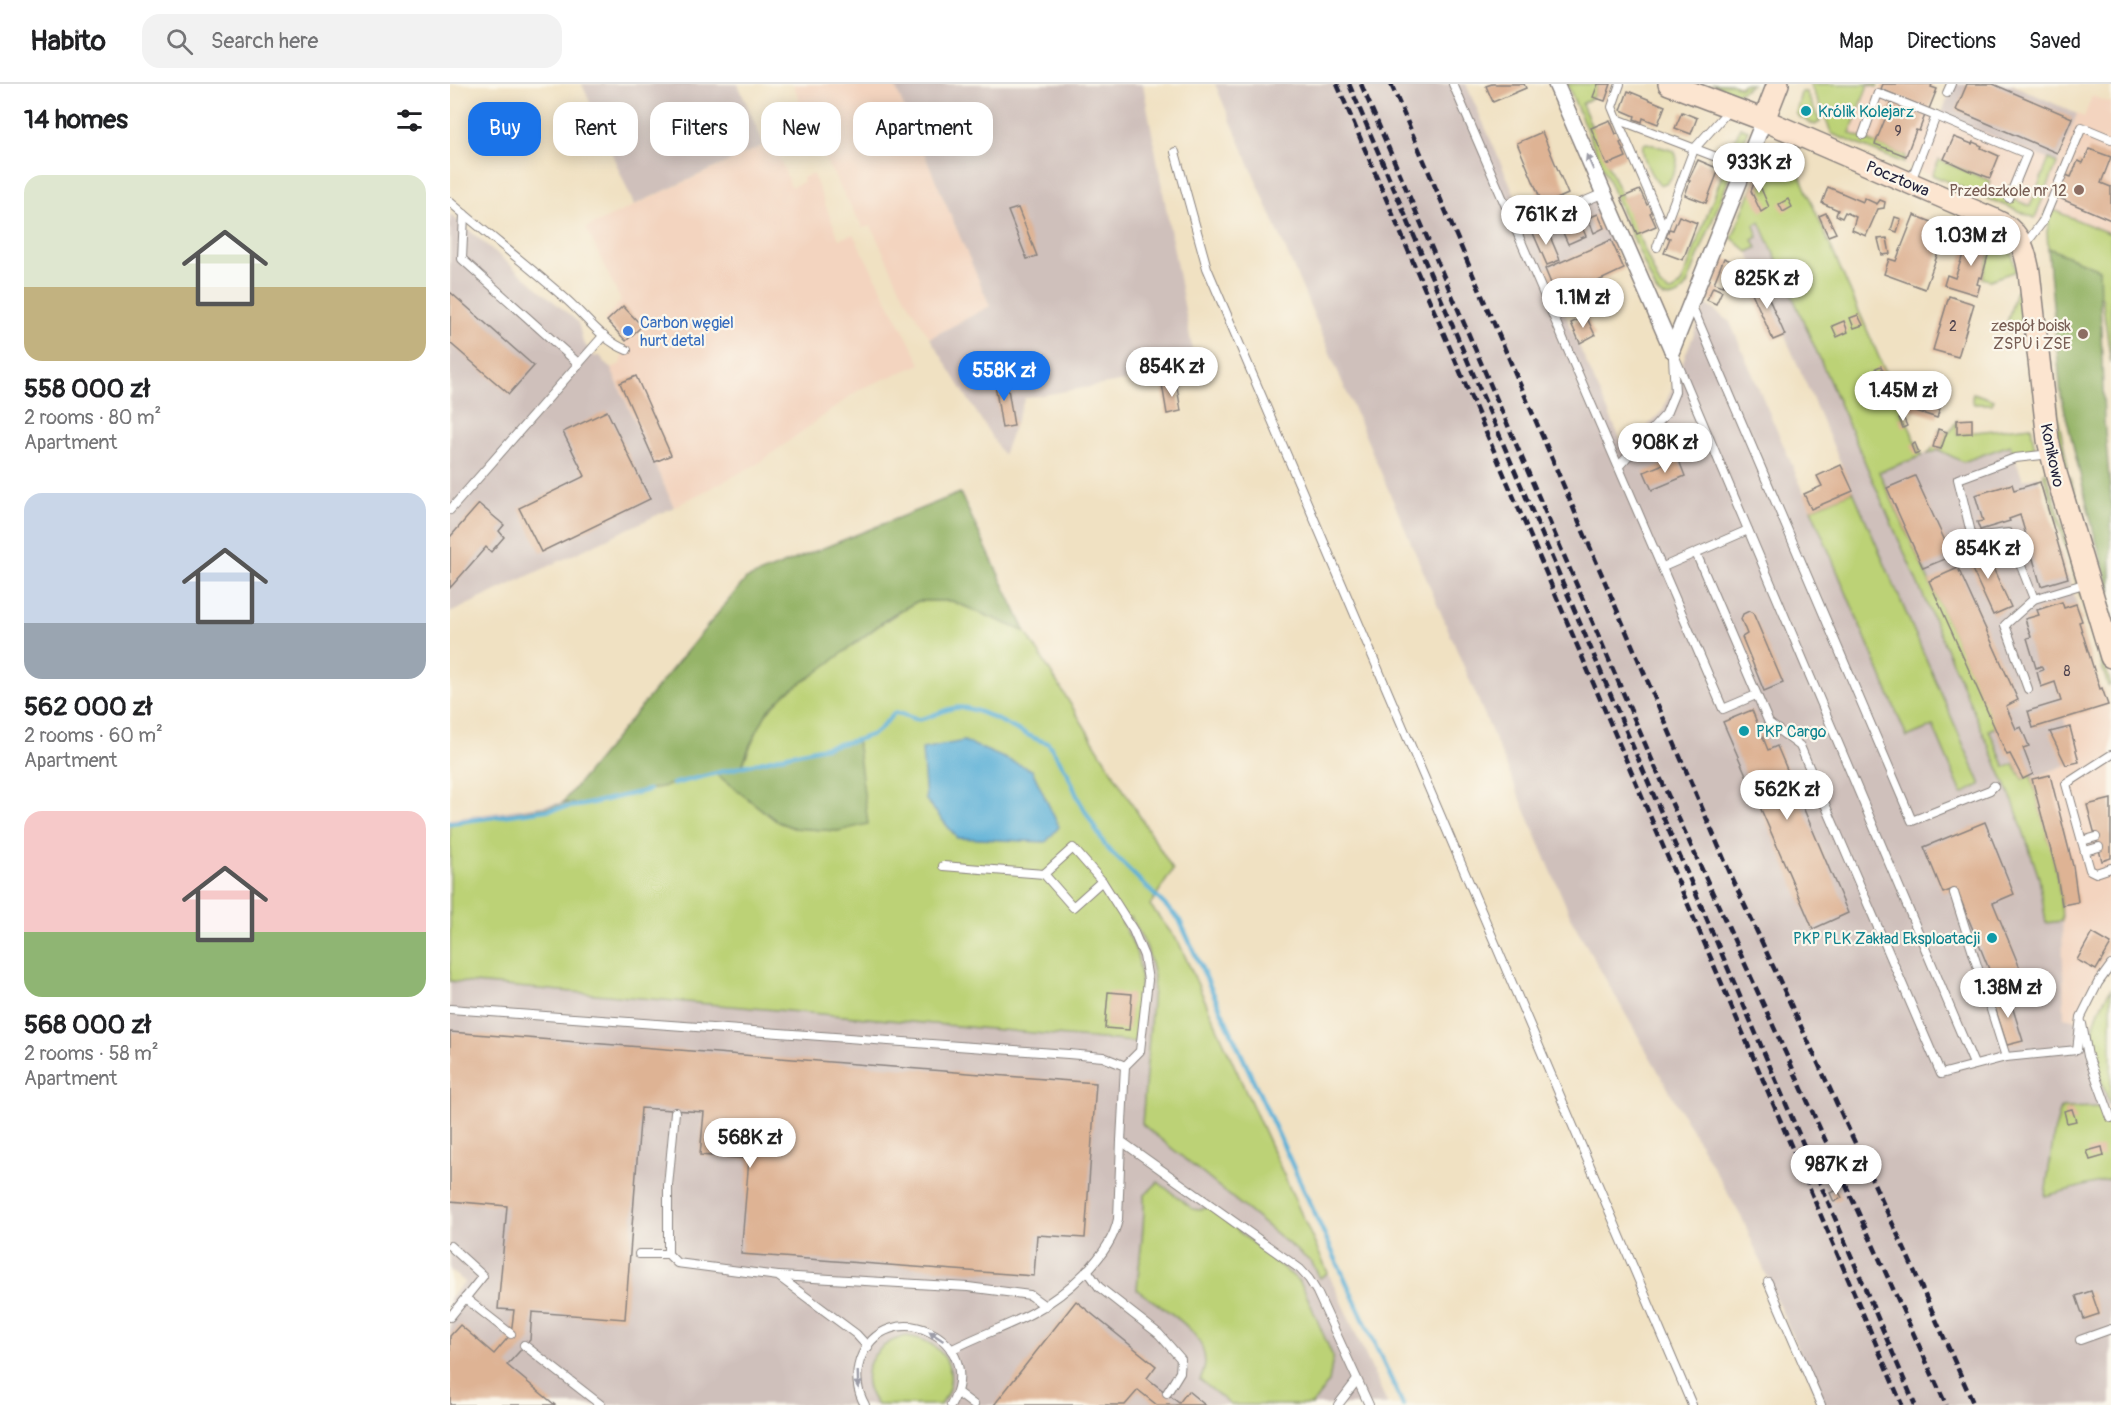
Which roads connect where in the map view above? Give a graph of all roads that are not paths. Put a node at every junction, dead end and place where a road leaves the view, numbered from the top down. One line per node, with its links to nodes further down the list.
1 (1453, 84): 23 (lane)
2 (1556, 84): 18 (street, one-way to 2)
3 (1620, 84): 10 (lane)
4 (1670, 84): 8 (street, Pocztowa)
5 (1778, 84): 11 (street)
6 (1951, 84): 7 (lane)
7 (1947, 93)
8 (1731, 108): 11 (street, Pocztowa); 14 (lane)
9 (1936, 116): 12 (lane); 17 (lane); 19 (lane)
10 (1617, 119): 14 (lane); 22 (lane)
11 (1764, 120): 16 (street); 17 (street, Pocztowa)
12 (1863, 135)
13 (2111, 139): 25 (lane)
14 (1694, 149): 16 (lane); 22 (lane)
15 (1175, 152): 86 (lane)
16 (1745, 168): 26 (street)
17 (1910, 183): 25 (street, Pocztowa)
18 (1604, 193): 23 (lane); 29 (street)
19 (2009, 198)
20 (450, 202): 21 (lane)
21 (464, 214): 27 (lane); 30 (lane)
22 (1664, 228): 24 (lane)
23 (1516, 230): 32 (lane)
24 (1657, 247)
25 (2023, 247): 31 (street, Konikowo)
26 (1691, 303): 29 (street); 43 (lane)
27 (604, 335): 28 (lane); 30 (lane)
28 (627, 350)
29 (1672, 350): 32 (lane); 34 (lane)
30 (579, 364): 33 (lane)
31 (2051, 454): 37 (street, Konikowo); 38 (lane)
32 (1619, 466): 36 (lane)
33 (450, 510)
34 (1748, 530): 35 (lane); 57 (lane)
35 (1696, 553): 36 (lane); 41 (lane)
36 (1663, 567): 41 (lane)
37 (2089, 583): 38 (lane); 39 (street, Konikowo)
38 (2034, 599): 40 (lane)
39 (2111, 657)
40 (2028, 689)
41 (1756, 695): 57 (lane)
42 (2111, 756): 45 (lane)
43 (1994, 786)
44 (2096, 837): 45 (lane)
45 (2082, 841): 47 (lane)
46 (2099, 847): 47 (lane)
47 (2085, 851): 49 (lane)
48 (943, 866): 50 (lane)
49 (2111, 868)
50 (1044, 874): 51 (lane); 51 (lane)
51 (1102, 881): 58 (lane)
52 (1954, 893): 56 (lane)
53 (2111, 965): 55 (lane)
54 (450, 1009): 58 (lane)
55 (2081, 1017): 56 (lane); 60 (lane)
56 (2006, 1057): 57 (lane)
57 (1974, 1065)
58 (1125, 1066): 61 (lane)
59 (675, 1113): 64 (lane)
60 (2111, 1118)
61 (1121, 1141): 65 (lane); 77 (lane)
62 (450, 1246): 68 (lane)
63 (639, 1254): 64 (lane)
64 (668, 1254): 66 (lane)
65 (1087, 1270): 69 (lane); 79 (lane)
66 (778, 1276): 69 (lane); 75 (lane)
67 (1768, 1282): 87 (lane)
68 (465, 1298): 70 (lane); 72 (lane)
69 (1045, 1306): 76 (lane)
70 (450, 1317)
71 (2111, 1329): 73 (lane)
72 (511, 1334)
73 (2080, 1340)
74 (524, 1345): 80 (lane)
75 (868, 1347): 76 (lane, one-way to 75); 81 (lane, one-way to 81)
76 (951, 1350): 78 (lane)
77 (1357, 1380): 84 (lane); 85 (lane)
78 (958, 1393): 82 (lane); 83 (lane)
79 (1167, 1393)
80 (601, 1405)
81 (865, 1405)
82 (951, 1405)
83 (974, 1405)
84 (1338, 1405)
85 (1369, 1405)
86 (1692, 1405)
87 (1821, 1405)

